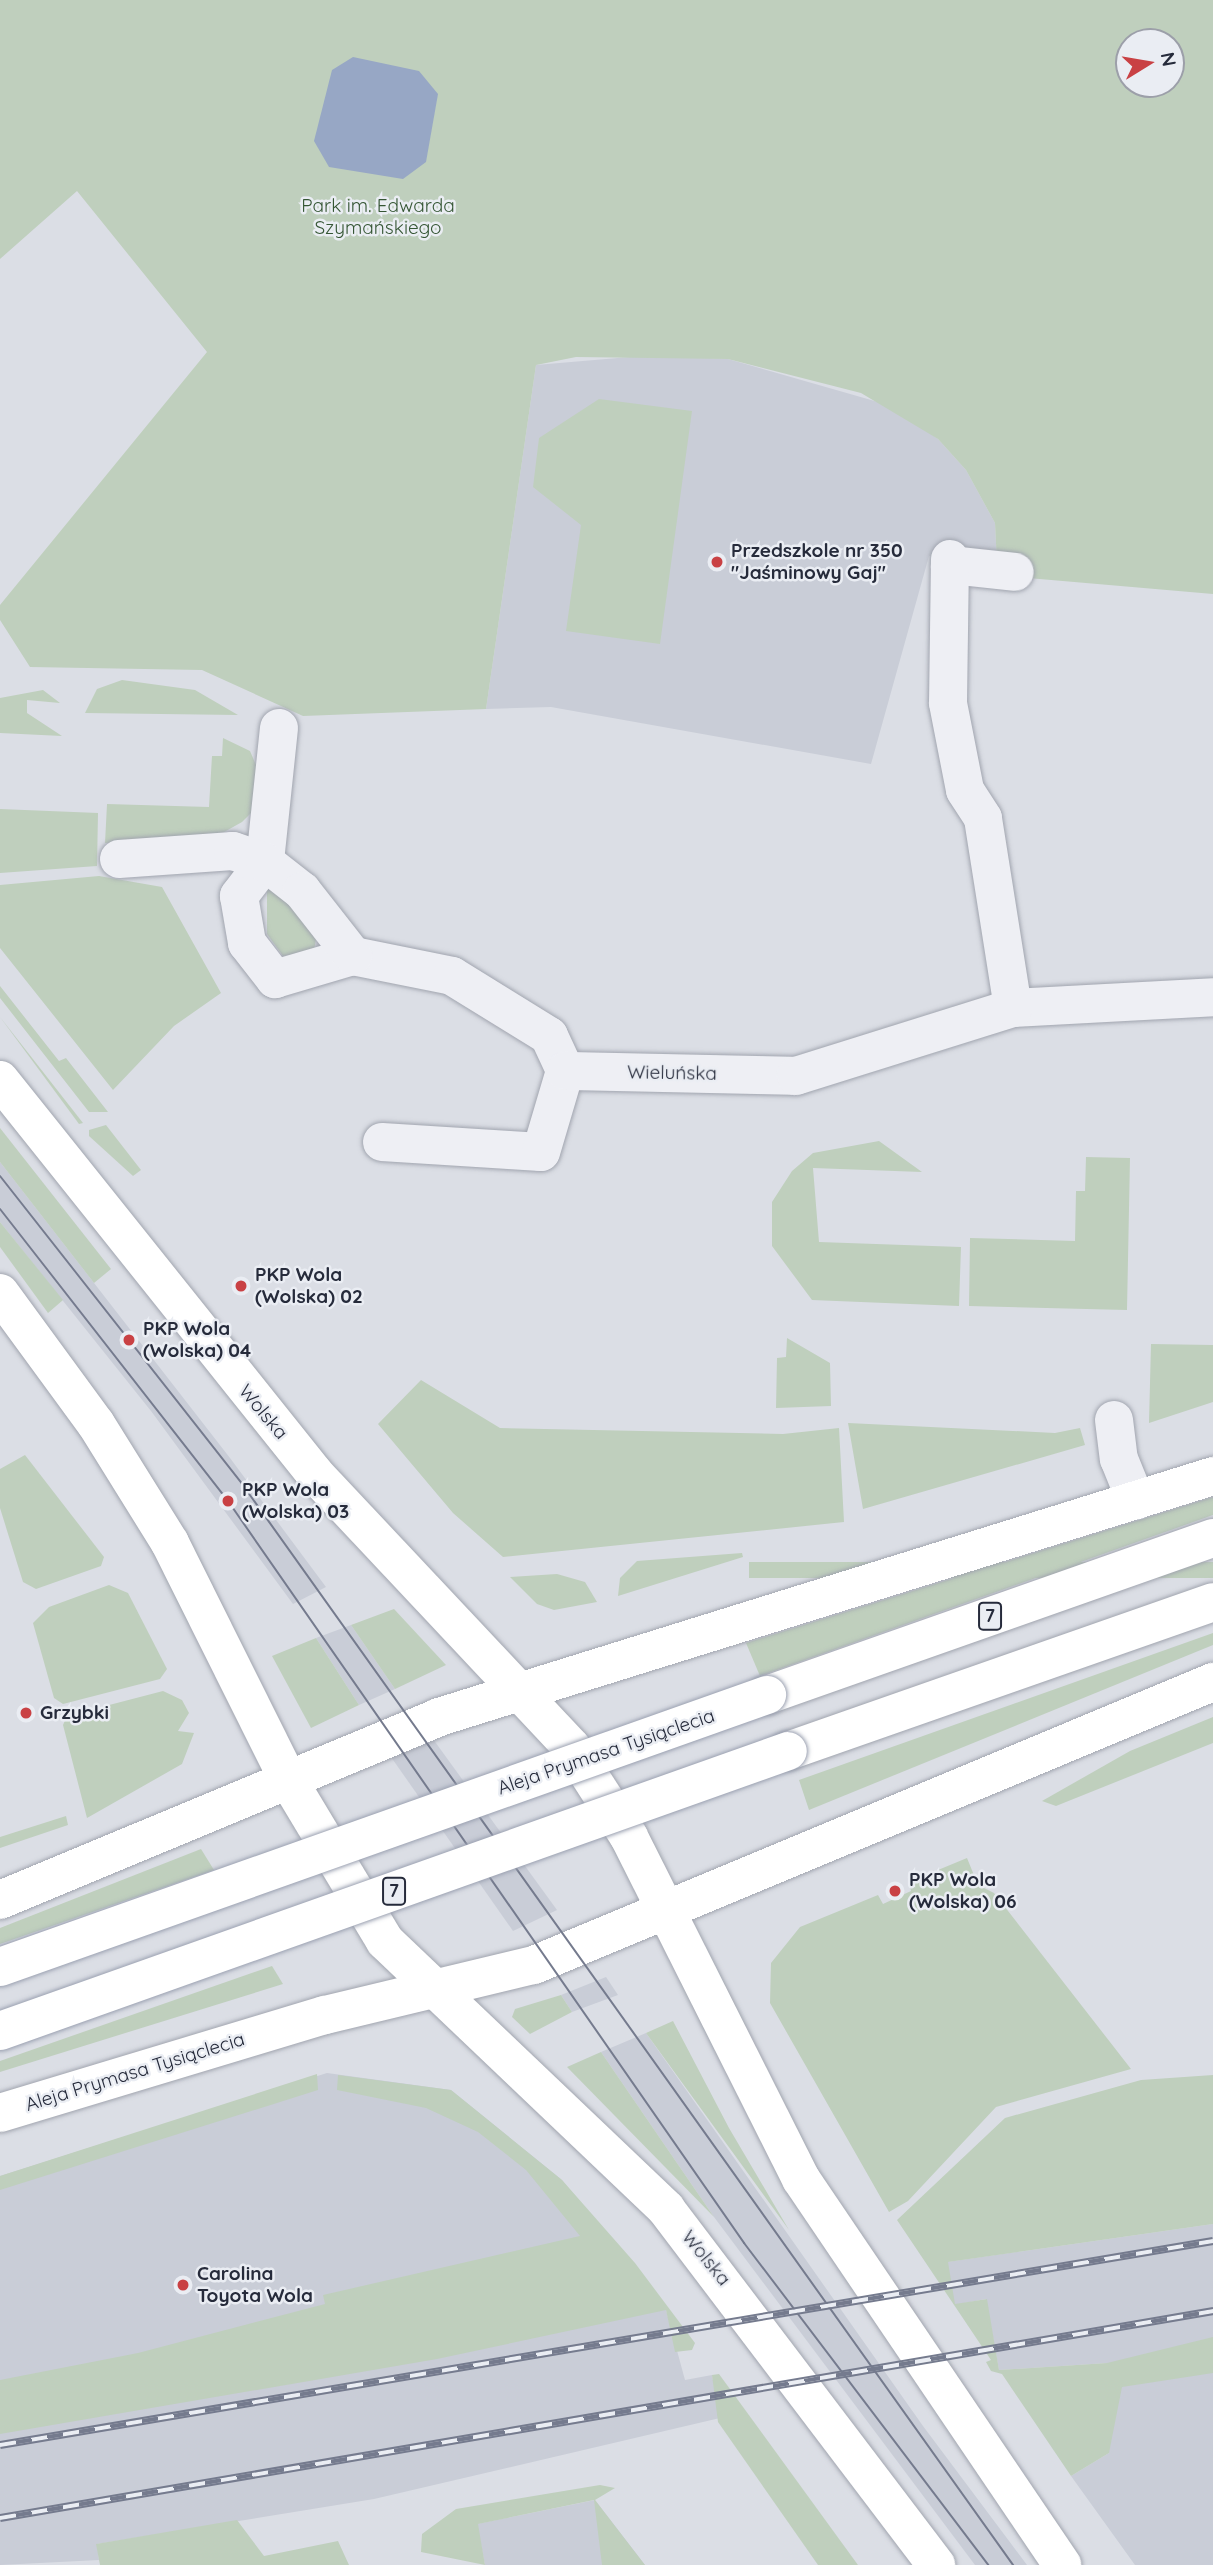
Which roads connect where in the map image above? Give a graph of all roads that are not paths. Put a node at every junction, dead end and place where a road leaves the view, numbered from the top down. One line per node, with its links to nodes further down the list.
1 (1015, 572): 7 (street)
2 (279, 728): 4 (street)
3 (119, 859): 4 (street)
4 (265, 862): 5 (street); 5 (street)
5 (353, 956): 8 (street)
6 (1213, 997): 7 (street, Wieluńska)
7 (1013, 1008): 8 (street, Wieluńska)
8 (565, 1071): 10 (street)
9 (0, 1080): 19 (main road, Wolska)
10 (382, 1142)
11 (0, 1293): 21 (main road)
12 (1114, 1420): 14 (street)
13 (1213, 1476): 14 (main road)
14 (1136, 1501): 19 (main road)
15 (1213, 1538): 24 (main road, Aleja Prymasa Tysiąclecia / 7, bridge)
16 (1213, 1602): 26 (main road, 7, bridge)
17 (1213, 1682): 20 (main road, Aleja Prymasa Tysiąclecia)
18 (1213, 1692): 20 (street)
19 (520, 1694): 21 (main road); 23 (main road, Wolska)
20 (1150, 1709): 23 (main road, Aleja Prymasa Tysiąclecia)
21 (287, 1778): 22 (main road); 25 (main road, Wolska)
22 (0, 1900)
23 (664, 1912): 25 (main road, Aleja Prymasa Tysiąclecia); 29 (main road)
24 (0, 1967)
25 (433, 1990): 27 (main road, Aleja Prymasa Tysiąclecia); 28 (main road, Wolska)
26 (0, 2031)
27 (0, 2113)
28 (936, 2565)
29 (1062, 2565)

